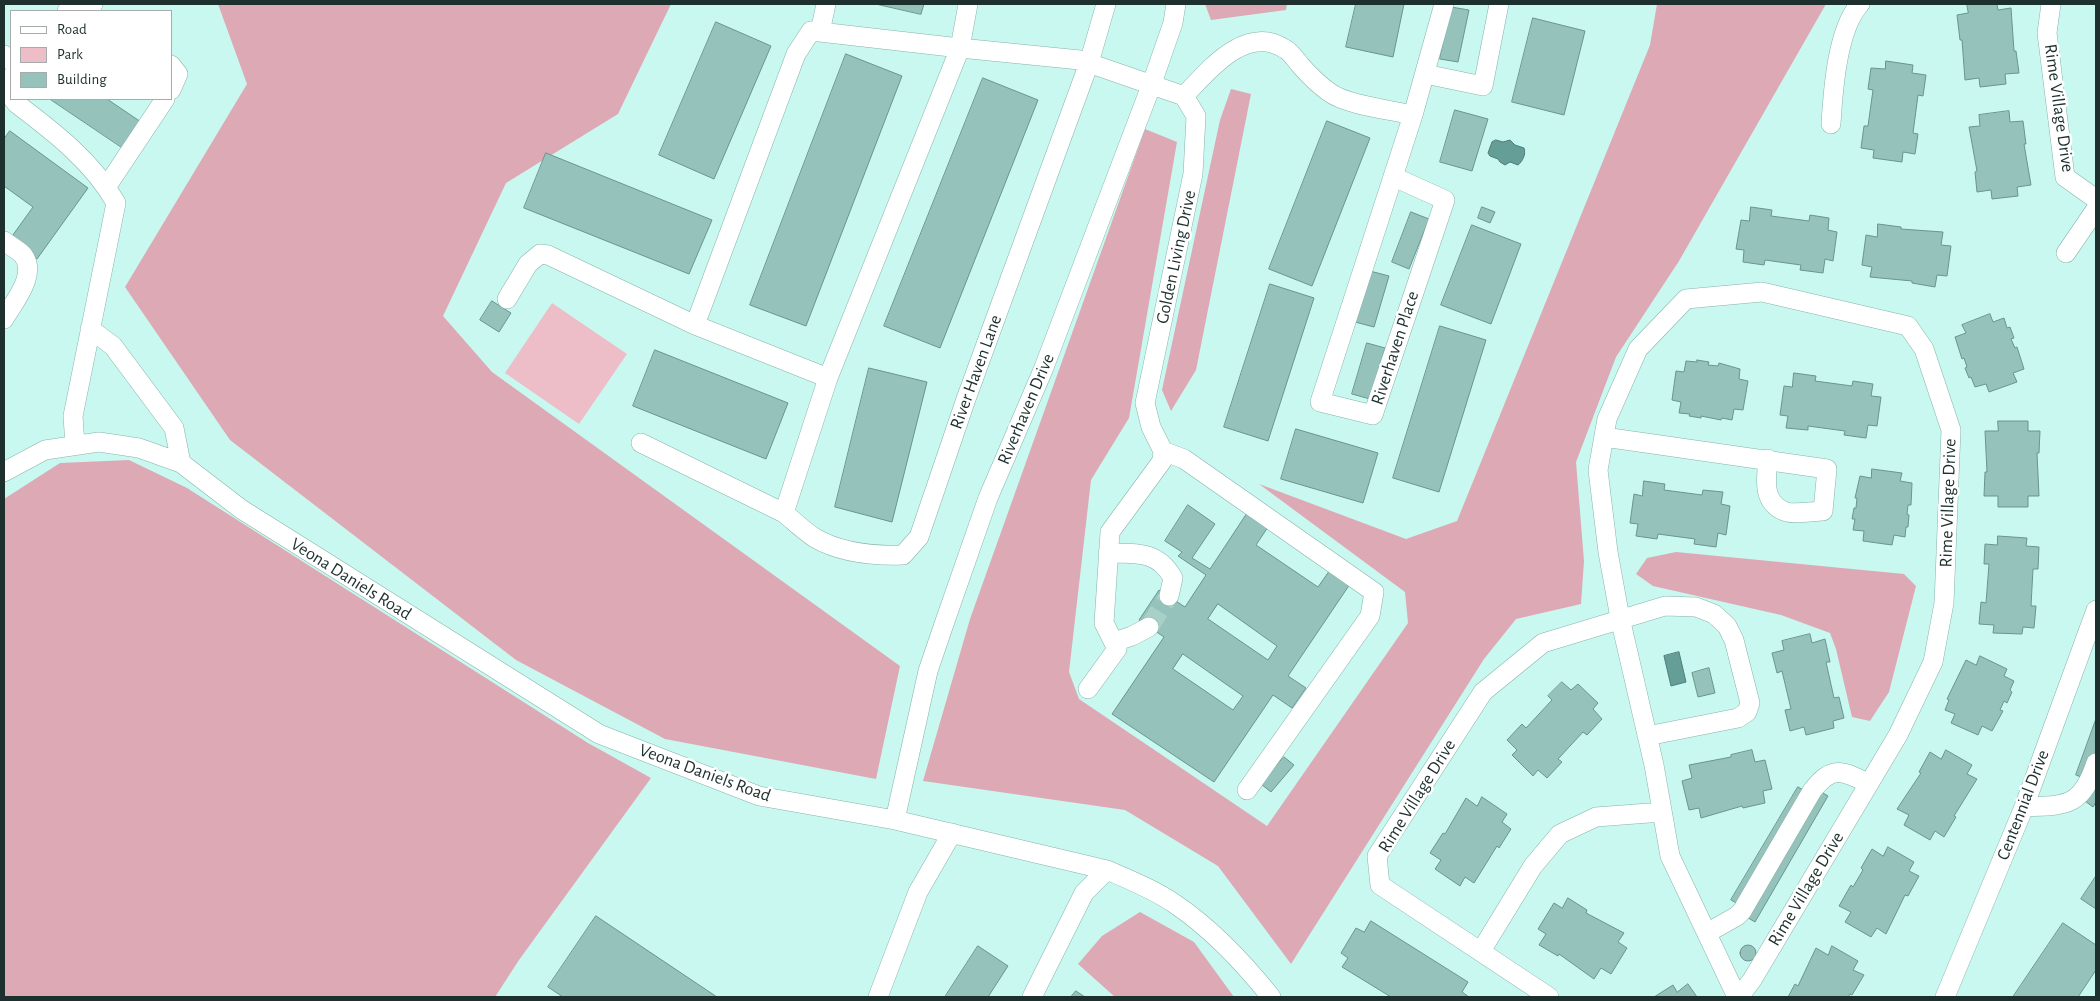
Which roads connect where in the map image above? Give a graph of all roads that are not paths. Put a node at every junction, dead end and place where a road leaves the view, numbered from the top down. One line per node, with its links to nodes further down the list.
1 (826, 4): 11 (street)
2 (968, 4): 12 (street)
3 (1106, 4): 13 (street, River Haven Lane)
4 (1176, 4): 17 (street, Riverhaven Drive)
5 (1444, 4): 15 (street, Riverhaven Place)
6 (1499, 4): 15 (street)
7 (1860, 4): 24 (street)
8 (2051, 4): 27 (street, Rime Village Drive)
9 (91, 8): 10 (street)
10 (68, 10)
11 (820, 32): 12 (street); 33 (street)
12 (960, 48): 13 (street); 35 (street)
13 (1089, 63): 17 (street); 43 (street, River Haven Lane)
14 (172, 66): 18 (street)
15 (1425, 74): 23 (street, Riverhaven Place)
16 (10, 78): 19 (street)
17 (1151, 86): 20 (street); 57 (street, Riverhaven Drive)
18 (172, 89)
19 (10, 94)
20 (1184, 96): 23 (street); 39 (street, Golden Living Drive)
21 (14, 100): 26 (street)
22 (164, 100): 26 (street)
23 (1414, 115): 25 (street, Riverhaven Place)
24 (1831, 124)
25 (1394, 177): 25 (street, Riverhaven Place)
26 (107, 186): 34 (street)
27 (2096, 199)
28 (2096, 209): 30 (street)
29 (4, 241): 32 (street)
30 (2066, 253)
31 (507, 299): 33 (street)
32 (4, 320)
33 (695, 325): 35 (street)
34 (90, 329): 38 (street); 41 (street)
35 (828, 378): 43 (street)
36 (1604, 437): 40 (street); 47 (street, Rime Village Drive); 53 (street, Rime Village Drive)
37 (641, 443): 43 (street, River Haven Lane)
38 (75, 445): 41 (street, Veona Daniels Road); 42 (street, Veona Daniels Road)
39 (1163, 451): 44 (street); 54 (street)
40 (1768, 460)
41 (182, 463): 57 (street, Veona Daniels Road)
42 (4, 472)
43 (784, 513)
44 (1108, 553): 45 (street); 49 (street)
45 (1169, 596)
46 (2096, 610): 55 (street, Centennial Drive)
47 (1620, 618): 51 (street, Rime Village Drive); 51 (street, Rime Village Drive); 61 (street, Rime Village Drive)
48 (1149, 627): 49 (street)
49 (1114, 642): 50 (street)
50 (1088, 689)
51 (1646, 736): 56 (street, Rime Village Drive)
52 (2096, 763): 55 (street)
53 (1869, 784): 60 (street); 66 (street, Rime Village Drive)
54 (1247, 790)
55 (2024, 807): 67 (street, Centennial Drive)
56 (1662, 812): 60 (street, Rime Village Drive); 61 (street)
57 (895, 820): 58 (street, Veona Daniels Road)
58 (952, 833): 59 (street, Veona Daniels Road); 62 (street)
59 (1107, 870): 63 (street); 64 (street, Veona Daniels Road)
60 (1706, 933): 66 (street, Rime Village Drive)
61 (1481, 952): 65 (street, Rime Village Drive)
62 (878, 997)
63 (1032, 997)
64 (1271, 997)
65 (1549, 997)
66 (1738, 997)
67 (1945, 997)

